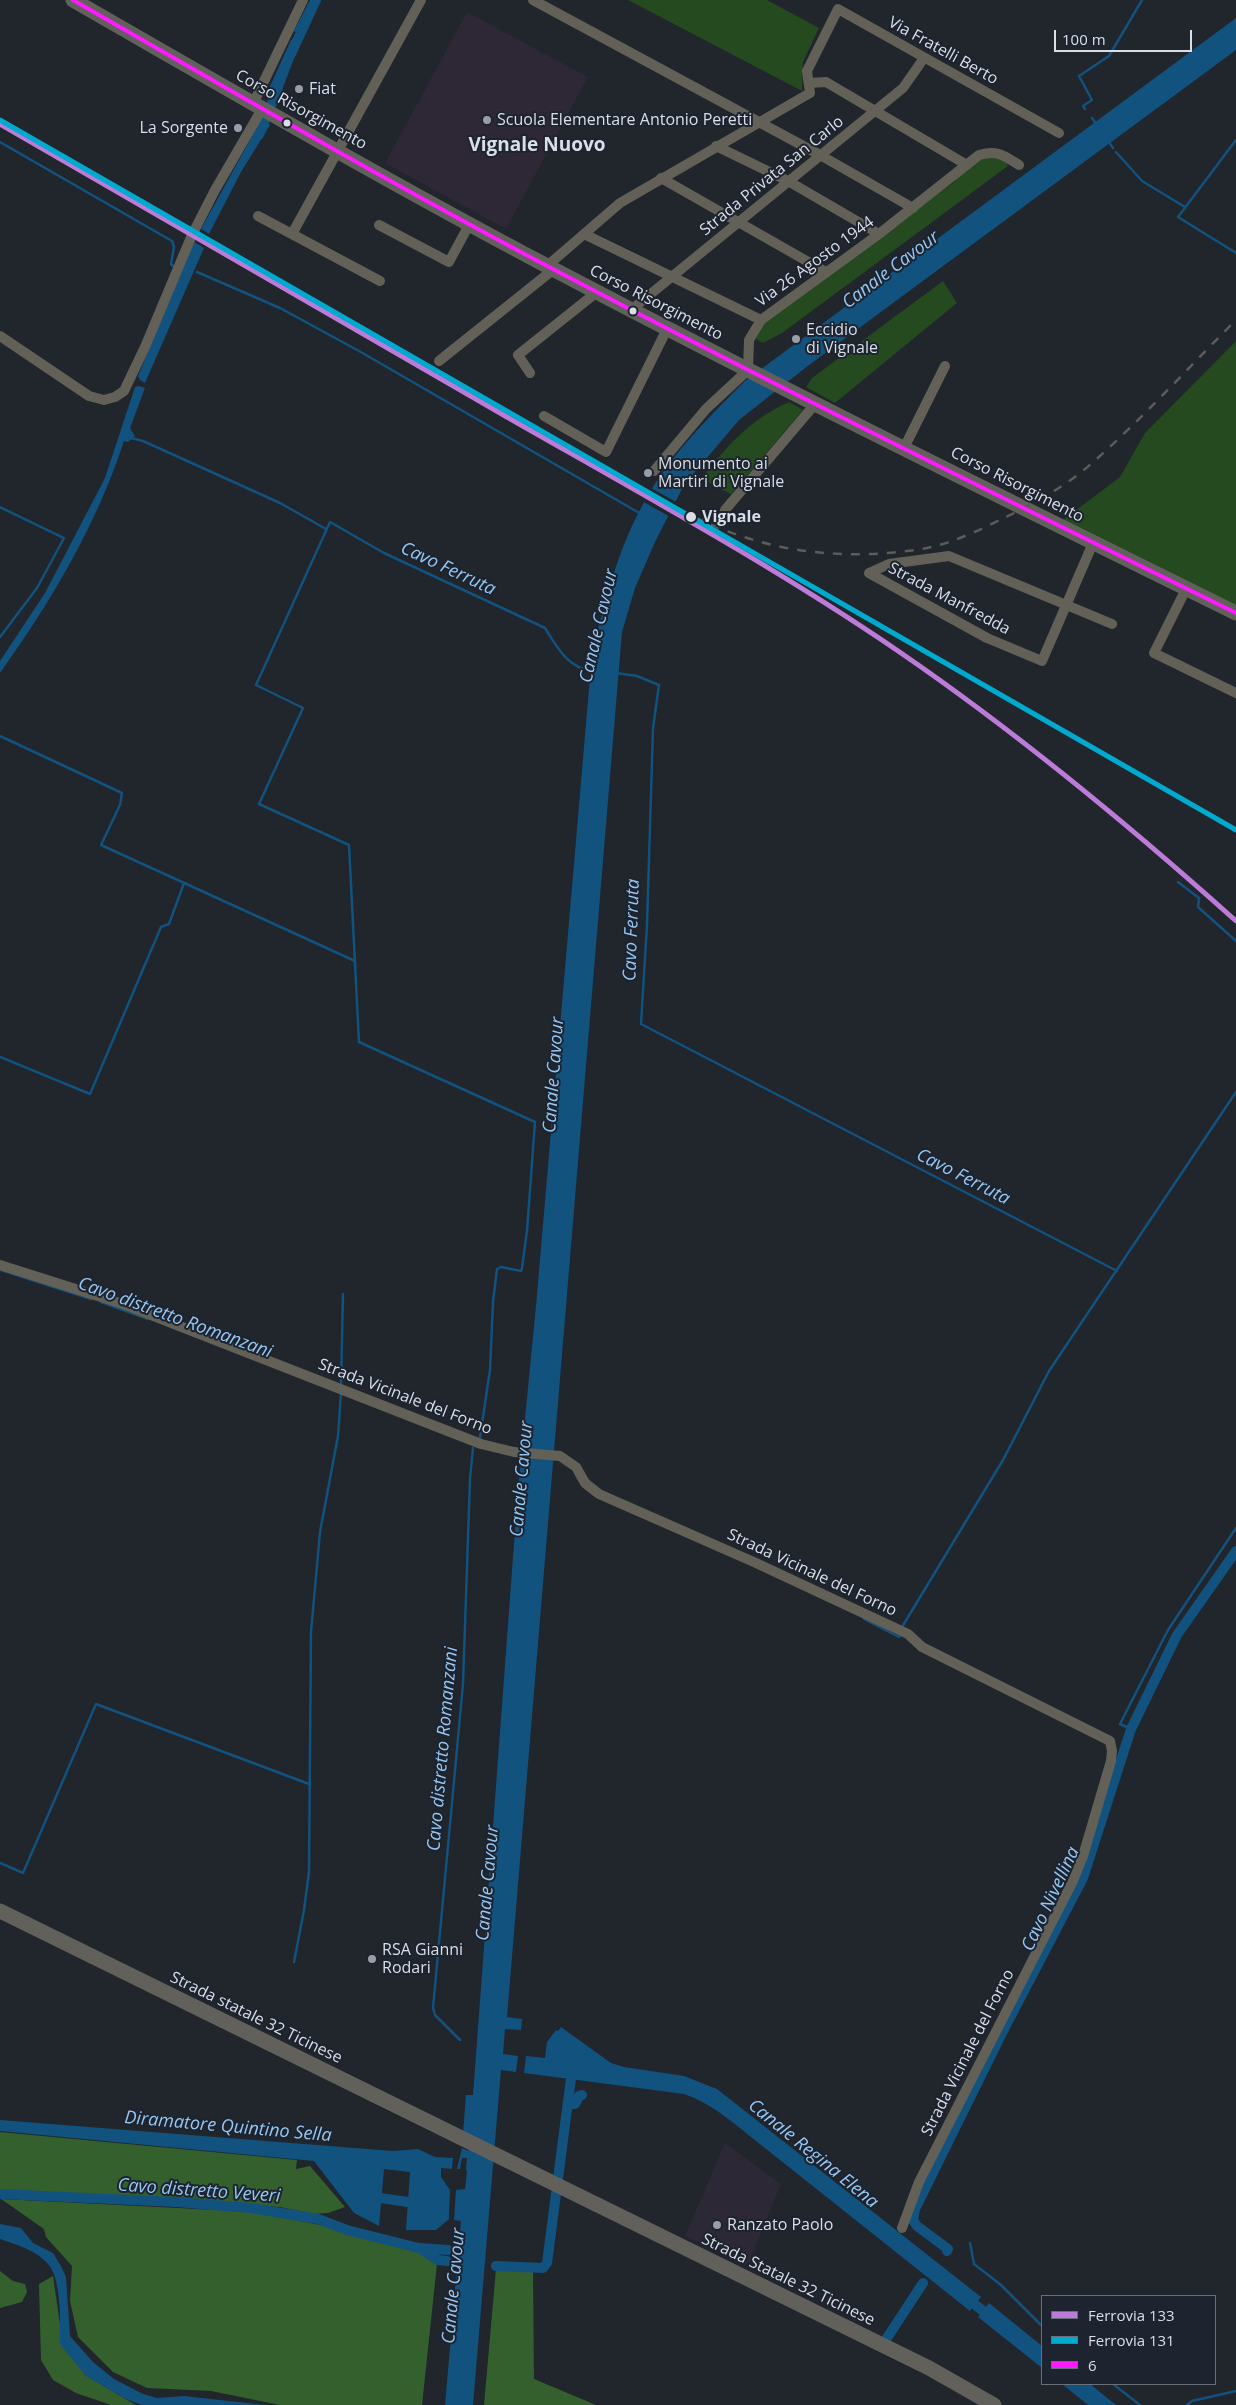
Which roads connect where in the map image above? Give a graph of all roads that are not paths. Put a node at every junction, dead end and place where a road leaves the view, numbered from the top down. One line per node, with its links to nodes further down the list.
1 (73, 0): 7 (main road, Corso Risorgimento)
2 (303, 0): 7 (street)
3 (421, 0): 12 (street)
4 (533, 0): 9 (street)
5 (924, 58): 6 (street, Via Fratelli Berto); 8 (street, Strada Privata San Carlo); 10 (street, Via Fratelli Berto)
6 (808, 83): 8 (street); 9 (street, Via Fratelli Berto)
7 (263, 110): 12 (main road, Corso Risorgimento); 34 (street)
8 (874, 112): 13 (street, Strada Privata San Carlo); 14 (street)
9 (759, 122): 11 (street); 13 (street)
10 (1059, 133)
11 (716, 146): 16 (street); 17 (street)
12 (337, 150): 20 (main road, Corso Risorgimento); 23 (street)
13 (820, 155): 17 (street, Strada Privata San Carlo); 18 (street)
14 (967, 165): 15 (street, Via 26 Agosto 1944); 18 (street, Via 26 Agosto 1944)
15 (1019, 165)
16 (661, 178): 21 (street); 24 (street)
17 (788, 182): 21 (street, Strada Privata San Carlo); 25 (street)
18 (913, 208): 25 (street, Via 26 Agosto 1944)
19 (258, 216): 23 (street)
20 (470, 223): 22 (street); 26 (main road, Corso Risorgimento)
21 (739, 223): 27 (street); 28 (street, Strada Privata San Carlo)
22 (380, 226)
23 (292, 234): 29 (street)
24 (584, 234): 26 (street); 28 (street)
25 (879, 234): 27 (street, Via 26 Agosto 1944)
26 (550, 268): 30 (main road, Corso Risorgimento); 35 (street)
27 (826, 272): 32 (street, Via 26 Agosto 1944)
28 (673, 276): 31 (street, Strada Privata San Carlo); 32 (street)
29 (380, 281)
30 (597, 292): 31 (main road, Corso Risorgimento); 38 (street)
31 (631, 310): 33 (main road, Corso Risorgimento)
32 (761, 320): 37 (street, Via 26 Agosto 1944)
33 (667, 329): 37 (main road, Corso Risorgimento); 40 (street)
34 (0, 336)
35 (438, 361)
36 (945, 366): 41 (street)
37 (750, 371): 39 (main road, Corso Risorgimento); 42 (street)
38 (530, 373)
39 (816, 403): 41 (main road, Corso Risorgimento); 43 (street)
40 (544, 416)
41 (904, 448): 44 (main road, Corso Risorgimento)
42 (654, 471)
43 (725, 510)
44 (1093, 543): 45 (main road, Corso Risorgimento); 46 (street, Strada Manfredda)
45 (1186, 588): 47 (main road, Corso Risorgimento); 49 (street)
46 (1066, 606): 46 (street, Strada Manfredda); 48 (street, Strada Manfredda)
47 (1236, 613)
48 (1112, 624)
49 (1236, 693)
50 (0, 1265): 53 (street, Strada Vicinale del Forno)
51 (0, 1911): 52 (main road, Strada statale 32 Ticinese)
52 (549, 2182): 54 (main road, Strada Statale 32 Ticinese)
53 (902, 2228)
54 (994, 2405)

